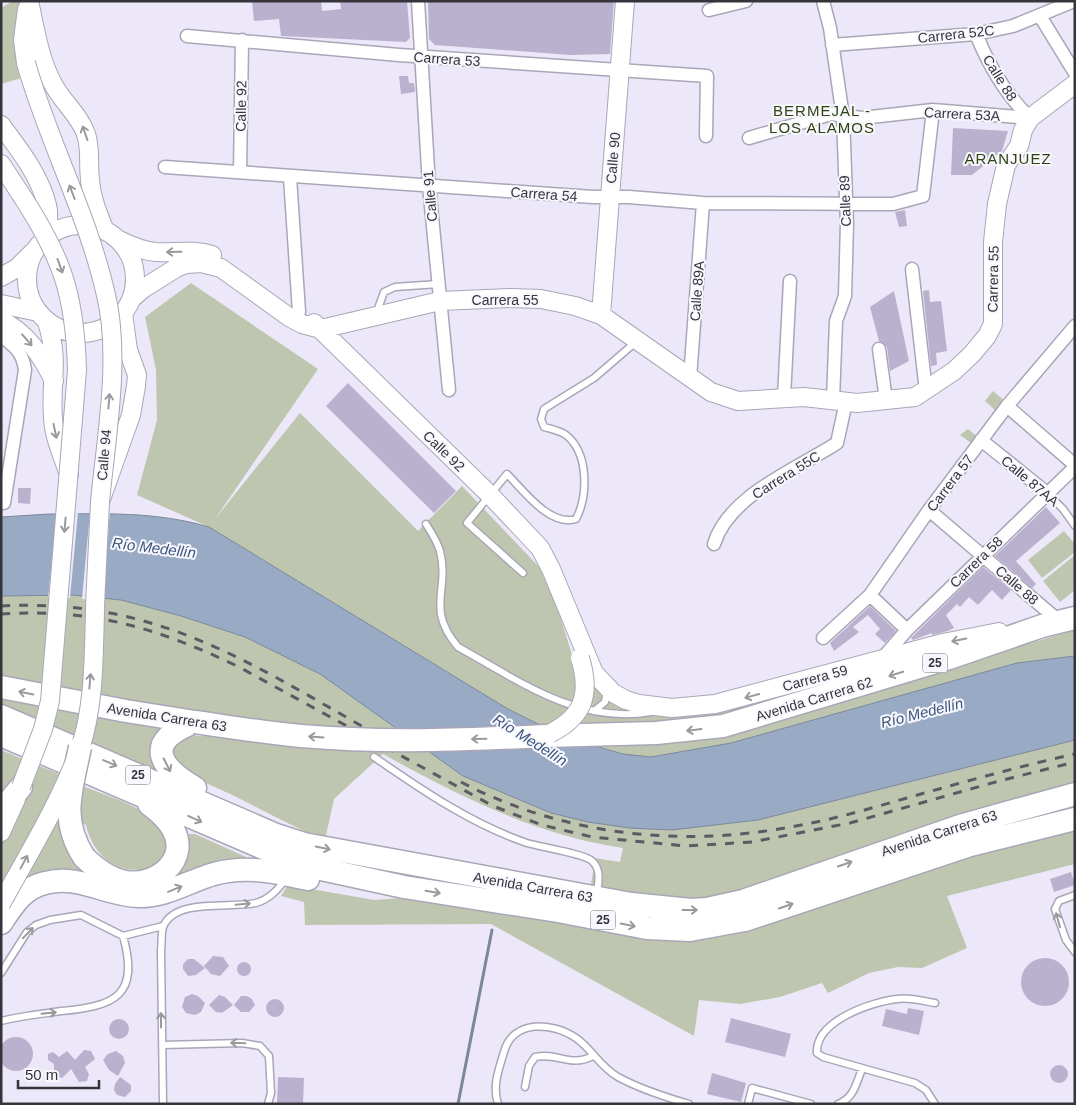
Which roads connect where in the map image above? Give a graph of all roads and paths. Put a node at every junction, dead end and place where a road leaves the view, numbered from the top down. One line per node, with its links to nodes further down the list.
1 (28, 1): 31 (main road, one-way to 1); 62 (main road, Calle 94, one-way to 1, bridge)
2 (418, 1): 13 (street, Calle 91)
3 (625, 1): 14 (main road, Calle 90)
4 (746, 1): 7 (street)
5 (823, 1): 12 (street, Calle 89)
6 (1074, 1): 8 (street, Carrera 52C)
7 (709, 10)
8 (1040, 16): 9 (street, Carrera 52C); 15 (street)
9 (976, 34): 12 (street, Carrera 52C); 19 (street, Calle 88)
10 (187, 36): 11 (street, Carrera 53)
11 (242, 40): 13 (street, Carrera 53); 25 (street, Calle 92)
12 (832, 45): 18 (street, Calle 89)
13 (420, 57): 14 (street, Carrera 53); 27 (street, Calle 91)
14 (620, 70): 21 (street, Carrera 53); 28 (main road, Calle 90)
15 (1075, 73)
16 (1075, 84): 19 (main road, Carrera 55)
17 (933, 110): 18 (street, Carrera 53A); 19 (street, Carrera 53A); 30 (street, Carrera 54)
18 (843, 116): 22 (street, Carrera 53A); 30 (street, Calle 89)
19 (1030, 118): 52 (main road, Carrera 55)
20 (1, 125): 32 (main road)
21 (706, 136)
22 (749, 138)
23 (1, 164): 59 (main road, one-way to 59, bridge)
24 (165, 167): 25 (street, Carrera 54)
25 (240, 172): 26 (street, Carrera 54)
26 (290, 177): 27 (street, Carrera 54); 39 (street)
27 (429, 186): 28 (street, Carrera 54); 36 (street, Calle 91)
28 (610, 198): 29 (street, Carrera 54); 40 (main road, Calle 90)
29 (703, 203): 30 (street, Carrera 54); 50 (street, Calle 89A)
30 (845, 206): 55 (street, Calle 89)
31 (112, 236): 32 (main road); 38 (main road); 39 (main road, Calle 92, one-way to 31)
32 (39, 246): 34 (main road); 41 (main road)
33 (912, 269): 52 (street)
34 (1, 277)
35 (790, 281): 53 (street)
36 (439, 293): 40 (main road, Carrera 55); 42 (main road, Carrera 55); 42 (lane); 51 (street, Calle 91)
37 (1, 304): 41 (main road)
38 (127, 306): 41 (main road); 45 (main road, Calle 92); 62 (main road, bridge)
39 (299, 312): 45 (main road, Calle 92)
40 (601, 315): 47 (main road, Carrera 55)
41 (42, 317): 49 (main road)
42 (375, 317): 45 (main road, Carrera 55)
43 (1, 320): 49 (main road, one-way to 49)
44 (1075, 326): 56 (street, Carrera 57)
45 (321, 329): 61 (main road, Calle 92)
46 (1, 336): 63 (street)
47 (638, 340): 50 (main road, Carrera 55); 61 (lane)
48 (879, 349): 54 (street)
49 (51, 366): 59 (main road, one-way to 59)
50 (690, 378): 53 (main road, Carrera 55)
51 (449, 390)
52 (926, 391): 54 (main road, Carrera 55)
53 (784, 397): 55 (main road, Carrera 55)
54 (886, 400): 55 (main road, Carrera 55)
55 (840, 401): 67 (street, Carrera 55C)
56 (1007, 406): 57 (street, Carrera 57); 58 (street)
57 (981, 440): 60 (street, Calle 87AA); 64 (street, Carrera 57)
58 (1075, 466): 60 (street, Carrera 58)
59 (69, 477): 86 (main road, one-way to 86, bridge)
60 (1047, 493): 66 (lane, Calle 87AA); 68 (street, Carrera 58)
61 (491, 496): 69 (lane); 74 (main road, Calle 92)
62 (100, 502): 84 (main road, Calle 94, one-way to 62, bridge)
63 (4, 503)
64 (929, 510): 68 (street, Calle 88); 70 (street, Carrera 57)
65 (426, 524): 79 (lane)
66 (1075, 526)
67 (714, 544)
68 (982, 555): 71 (street, Calle 88); 72 (street, Carrera 58)
69 (523, 573)
70 (870, 595): 72 (street); 73 (street, Carrera 57)
71 (1068, 617): 75 (main road, Carrera 59, one-way to 75); 83 (highway, Avenida Carrera 62 / 25, one-way to 83)
72 (907, 630): 75 (street, Carrera 58)
73 (823, 638)
74 (584, 659): 77 (main road, Carrera 59); 83 (main road, Calle 92, bridge)
75 (880, 661): 78 (main road, Carrera 59, one-way to 78)
76 (1, 687): 81 (highway, Avenida Carrera 63 / 25, one-way to 76)
77 (607, 689): 78 (main road, Carrera 59); 79 (lane)
78 (672, 708): 79 (lane)
79 (594, 711)
80 (1, 716): 92 (highway, Avenida Carrera 63 / 25, one-way to 92)
81 (196, 722): 83 (highway, Avenida Carrera 63 / 25, one-way to 81, bridge); 92 (highway, one-way to 92)
82 (1, 735): 87 (highway, Avenida Carrera 63 / 25)
83 (545, 736)
84 (80, 747): 87 (highway, bridge); 97 (main road, Calle 94, one-way to 84, bridge)
85 (374, 757): 96 (lane)
86 (21, 787): 89 (highway); 91 (main road)
87 (134, 793): 94 (highway, Avenida Carrera 63 / 25, one-way to 94)
88 (1075, 794): 96 (highway, Avenida Carrera 63 / 25, one-way to 88)
89 (1, 812)
90 (1075, 819): 94 (highway, Avenida Carrera 63 / 25, one-way to 90)
91 (1, 832)
92 (276, 835): 96 (highway, Avenida Carrera 63 / 25, one-way to 96)
93 (290, 875): 94 (highway); 98 (highway, one-way to 93); 99 (lane, one-way to 93)
94 (404, 887)
95 (1075, 896): 101 (lane, one-way to 95)
96 (596, 898)
97 (1, 904)
98 (1, 922)
99 (163, 926): 100 (lane); 105 (lane, one-way to 99)
100 (122, 936): 102 (lane, one-way to 100); 104 (lane, one-way to 100)
101 (1075, 952)
102 (1, 973)
103 (935, 1003): 107 (lane)
104 (1, 1021)
105 (162, 1044): 109 (lane); 110 (lane, one-way to 105)
106 (593, 1056): 108 (lane); 111 (lane); 112 (lane)
107 (862, 1069): 115 (lane); 116 (lane)
108 (525, 1087)
109 (163, 1104)
110 (268, 1104)
111 (498, 1104)
112 (689, 1104)
113 (748, 1104): 114 (lane)
114 (811, 1104)
115 (838, 1104)
116 (935, 1104)

